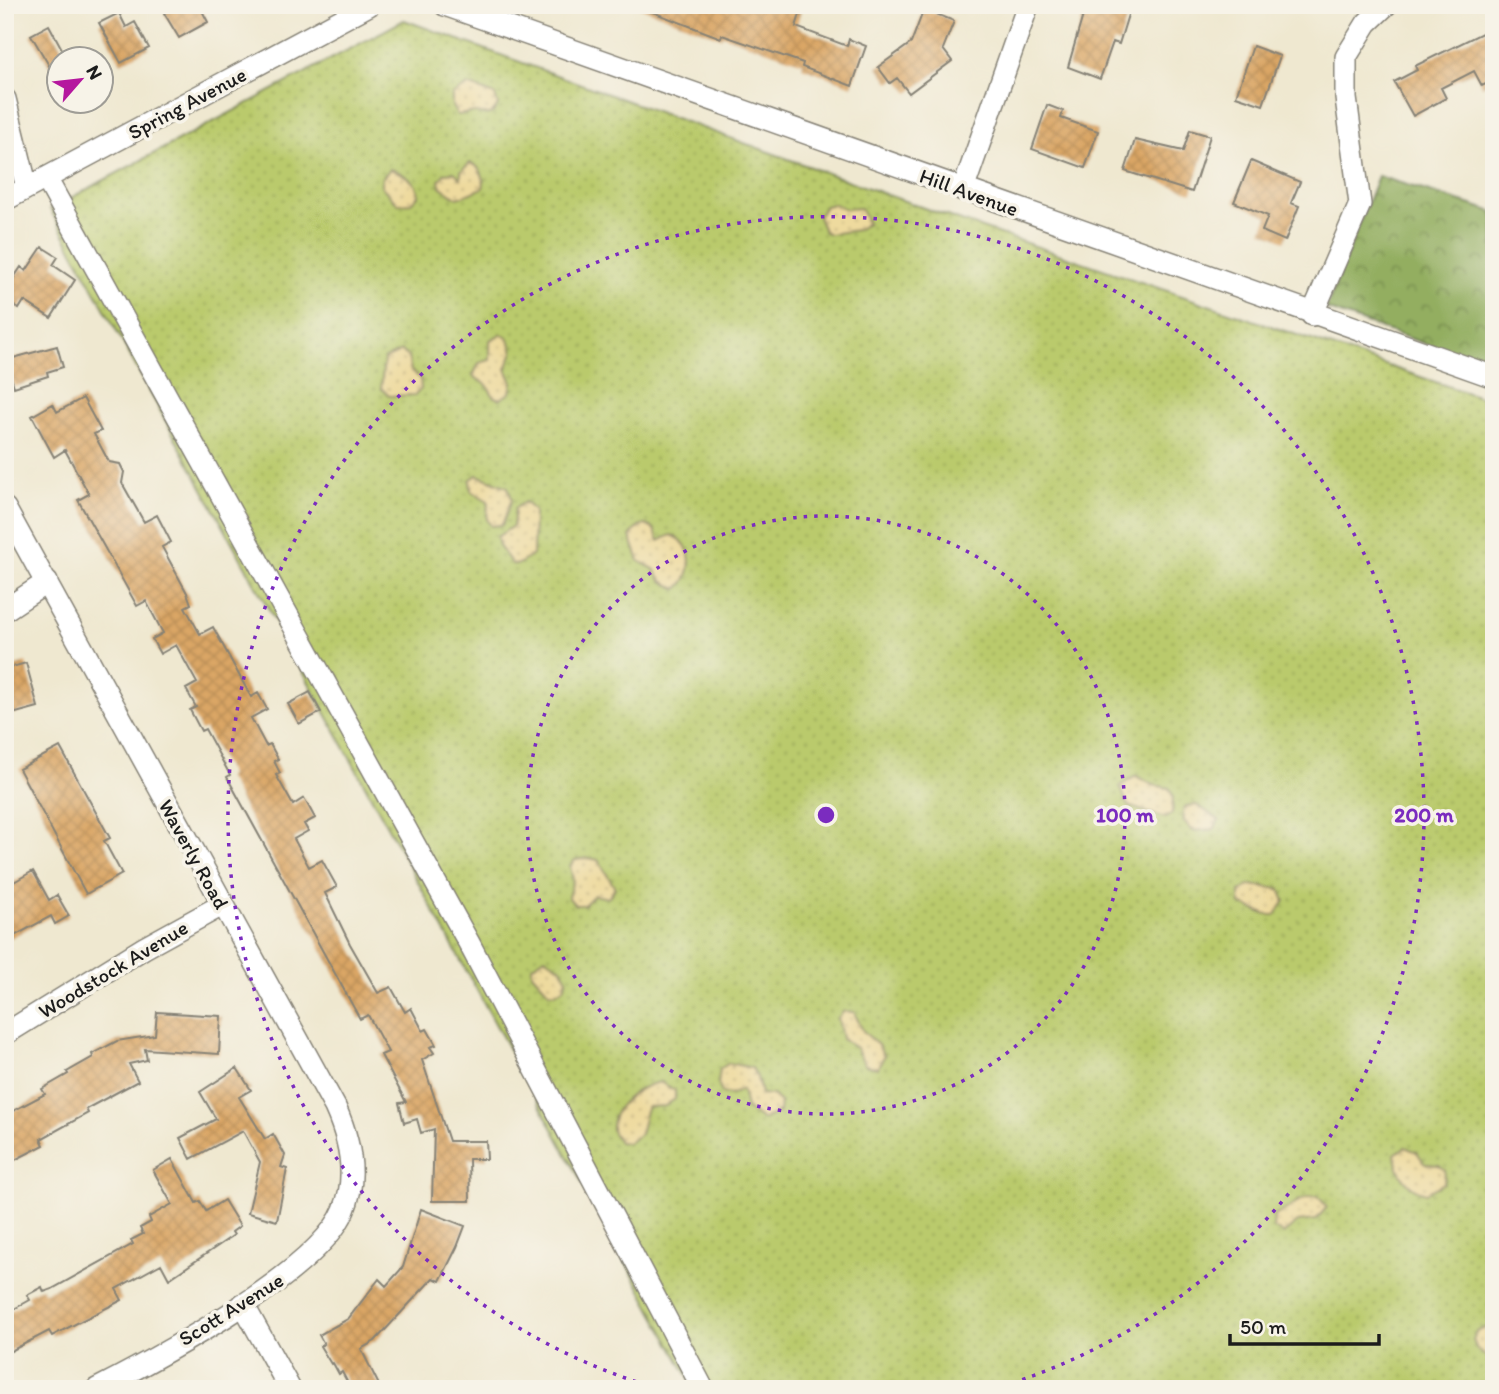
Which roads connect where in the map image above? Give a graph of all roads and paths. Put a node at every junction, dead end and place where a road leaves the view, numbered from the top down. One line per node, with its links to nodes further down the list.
1 (369, 5): 6 (street, Spring Avenue)
2 (445, 5): 7 (street, Hill Avenue)
3 (1028, 5): 7 (street)
4 (1386, 5): 9 (street)
5 (5, 99): 6 (street)
6 (36, 183): 8 (street, Spring Avenue); 20 (street)
7 (962, 190): 9 (street, Hill Avenue)
8 (5, 200)
9 (1312, 315): 10 (street, Hill Avenue)
10 (1494, 377)
11 (5, 508): 12 (street, Waverly Road)
12 (47, 582): 13 (street); 14 (street, Waverly Road)
13 (5, 610)
14 (222, 905): 15 (street, Woodstock Avenue); 16 (street, Waverly Road)
15 (5, 1034)
16 (345, 1209): 17 (street, Scott Avenue)
17 (243, 1304): 18 (street, Scott Avenue); 19 (street)
18 (97, 1389)
19 (290, 1389)
20 (703, 1389)

